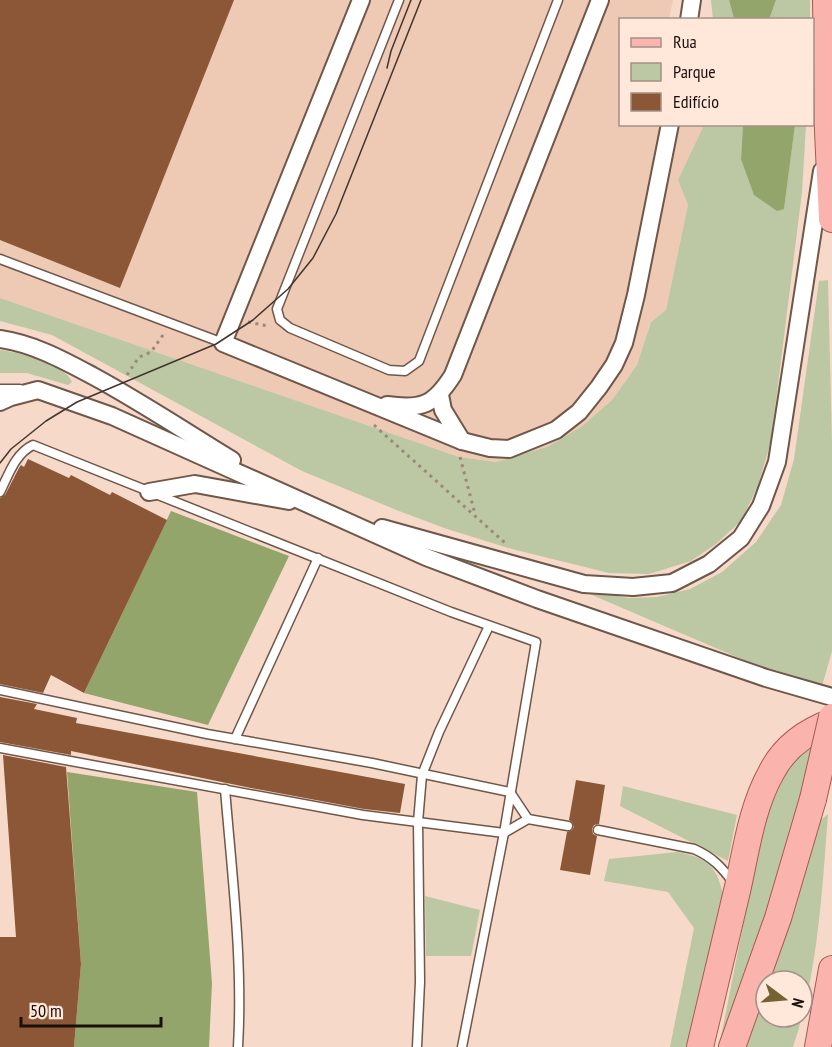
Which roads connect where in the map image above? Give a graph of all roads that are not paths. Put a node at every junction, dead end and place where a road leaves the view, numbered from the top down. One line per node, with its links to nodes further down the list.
1 (399, 0): 2 (lane)
2 (558, 0)
3 (600, 0): 16 (street)
4 (692, 0): 7 (street)
5 (826, 0): 9 (main road)
6 (360, 1): 13 (street)
7 (689, 18)
8 (670, 126): 19 (street)
9 (828, 131): 10 (main road); 24 (street)
10 (832, 219)
11 (0, 259): 13 (lane)
12 (0, 339): 22 (street)
13 (223, 342): 18 (street)
14 (0, 389): 15 (lane)
15 (38, 390): 17 (street); 22 (street)
16 (440, 395): 18 (street); 19 (street)
17 (0, 402)
18 (371, 403): 19 (street)
19 (459, 440)
20 (0, 492): 21 (lane)
21 (149, 492): 23 (street); 25 (lane)
22 (290, 495): 23 (street)
23 (313, 506): 24 (street)
24 (331, 513): 28 (street)
25 (318, 558): 26 (lane); 31 (lane)
26 (489, 626): 33 (lane); 35 (lane)
27 (0, 690): 31 (lane)
28 (832, 697)
29 (832, 717): 48 (main road, bridge)
30 (832, 722): 41 (main road)
31 (236, 739): 33 (lane)
32 (0, 748): 34 (lane)
33 (422, 775): 35 (lane); 37 (lane)
34 (225, 789): 37 (lane); 44 (lane)
35 (510, 792): 36 (lane); 40 (lane)
36 (528, 819): 38 (lane); 40 (lane)
37 (418, 822): 40 (lane); 45 (lane)
38 (568, 826)
39 (598, 830): 41 (lane)
40 (504, 834): 46 (lane)
41 (737, 889): 47 (main road)
42 (832, 969): 43 (main road)
43 (818, 1042)
44 (238, 1047)
45 (417, 1047)
46 (462, 1047)
47 (700, 1047)
48 (732, 1047)

